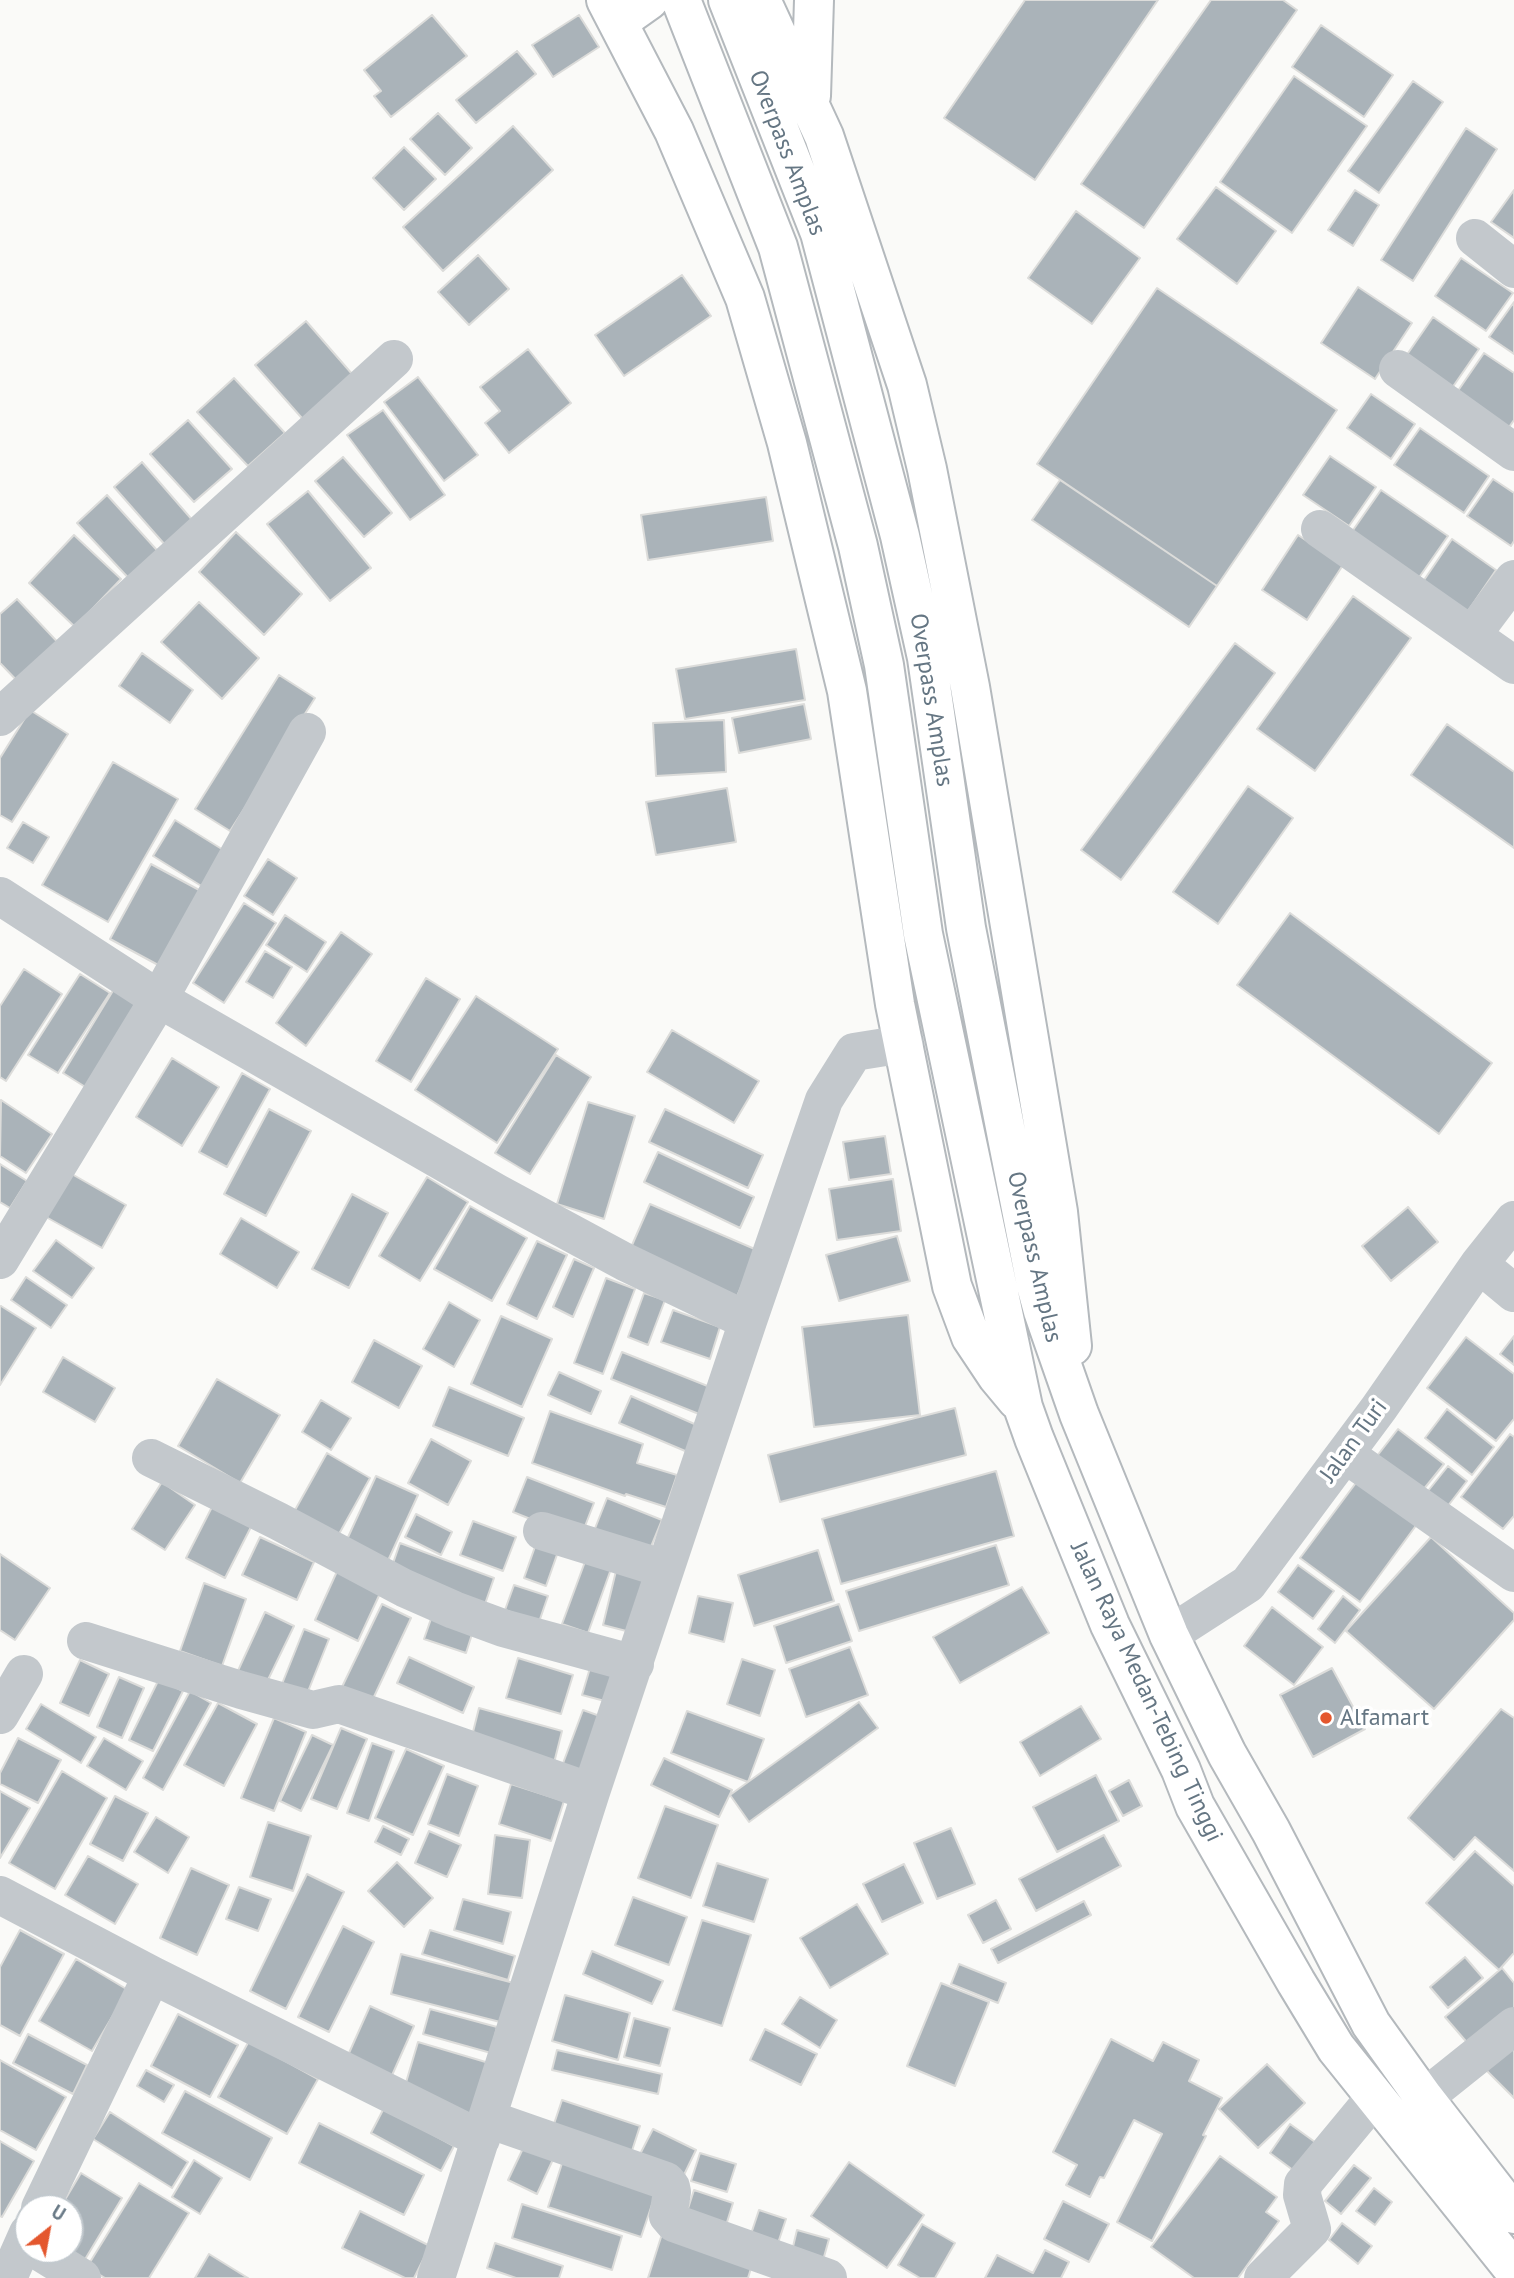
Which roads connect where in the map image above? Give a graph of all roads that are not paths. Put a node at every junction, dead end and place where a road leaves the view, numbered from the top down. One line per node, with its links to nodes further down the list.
1 (649, 0): 6 (highway)
2 (681, 0): 27 (highway, Overpass Amplas)
3 (728, 0): 28 (highway, Overpass Amplas)
4 (761, 0): 7 (highway)
5 (814, 0): 7 (highway)
6 (612, 11): 21 (highway)
7 (811, 104): 28 (highway)
8 (1475, 238): 9 (street)
9 (1514, 269)
10 (394, 359): 17 (street)
11 (1398, 369): 12 (street)
12 (1514, 452)
13 (1320, 529): 15 (street)
14 (1514, 579): 15 (street)
15 (1472, 635): 16 (street)
16 (1514, 665)
17 (0, 717)
18 (307, 732): 20 (street)
19 (0, 896): 20 (street)
20 (159, 999): 23 (street); 26 (street)
21 (904, 1044): 26 (street); 27 (highway)
22 (1514, 1220): 24 (street, Jalan Turi)
23 (0, 1260)
24 (1479, 1264): 25 (street); 29 (street, Jalan Turi)
25 (1514, 1293)
26 (748, 1321): 32 (street)
27 (1023, 1407): 43 (highway, Jalan Raya Medan-Tebing Tinggi)
28 (1079, 1414): 34 (highway, Jalan Raya Medan-Tebing Tinggi)
29 (1345, 1454): 33 (street); 34 (street, Jalan Turi)
30 (151, 1458): 36 (street)
31 (542, 1531): 32 (street)
32 (665, 1569): 36 (street)
33 (1514, 1573)
34 (1169, 1634): 44 (highway, Jalan Raya Medan-Tebing Tinggi)
35 (86, 1641): 39 (street)
36 (635, 1664): 39 (street)
37 (24, 1674): 38 (street)
38 (0, 1715)
39 (591, 1792): 45 (street)
40 (0, 1895): 41 (street)
41 (152, 1975): 45 (street); 46 (street)
42 (1514, 2026): 44 (street)
43 (1376, 2097): 49 (highway, Jalan Raya Medan-Tebing Tinggi); 53 (street)
44 (1424, 2098): 47 (highway, Jalan Raya Medan-Tebing Tinggi)
45 (485, 2129): 51 (street); 52 (street)
46 (47, 2194)
47 (1514, 2214)
48 (61, 2264): 50 (street)
49 (1514, 2270)
50 (82, 2278)
51 (436, 2278)
52 (828, 2278)
53 (1263, 2278)

